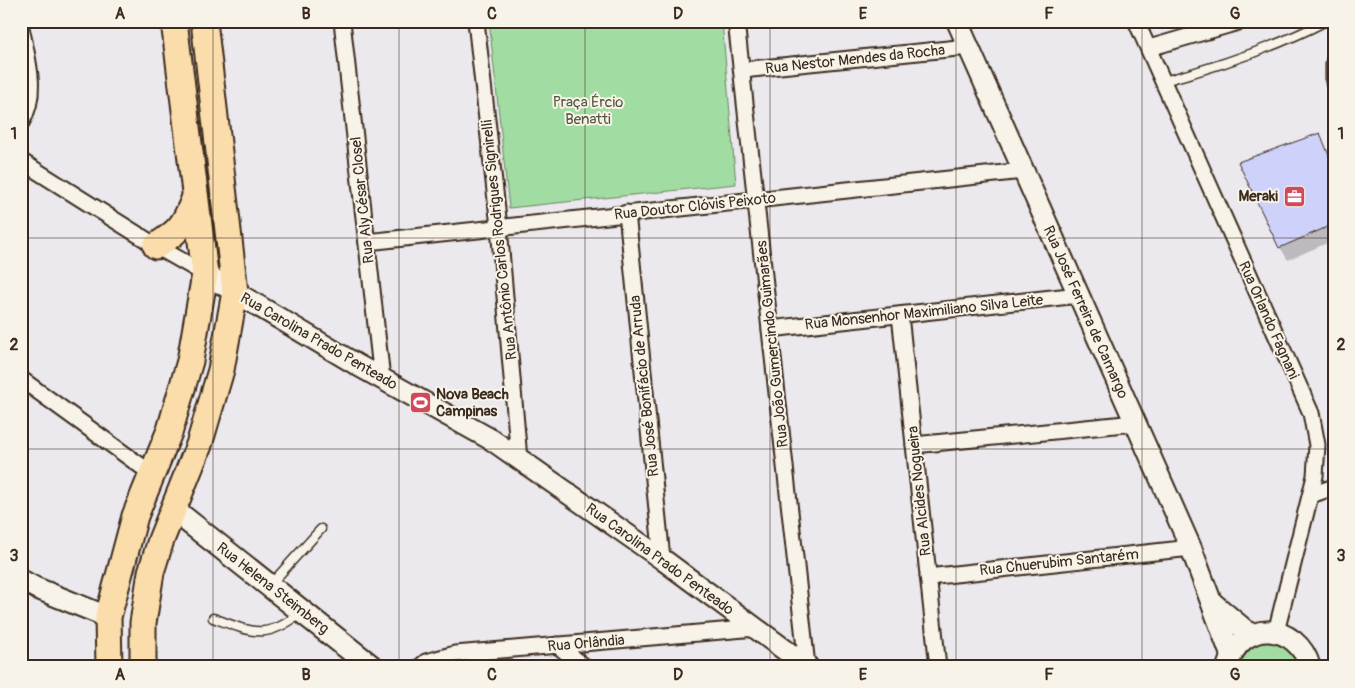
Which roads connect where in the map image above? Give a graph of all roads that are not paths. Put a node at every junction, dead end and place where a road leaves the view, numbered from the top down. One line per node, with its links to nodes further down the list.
1 (174, 21): 20 (main road)
2 (204, 21): 27 (main road)
3 (342, 21): 24 (street, Rua Aly César Closel)
4 (476, 21): 23 (street, Rua Antônio Carlos Rodrigues Signirelli)
5 (736, 21): 14 (street, Rua João Gumercindo Guimarães)
6 (957, 21): 11 (street, Rua José Ferreira de Camargo)
7 (1136, 21): 12 (street, Rua Orlando Fagnani)
8 (1242, 21): 12 (street)
9 (1326, 21): 15 (lane)
10 (21, 27): 17 (street)
11 (968, 47): 14 (street, Rua Nestor Mendes da Rocha); 19 (street, Rua José Ferreira de Camargo)
12 (1149, 48): 15 (street, Rua Orlando Fagnani)
13 (1334, 62): 16 (street)
14 (742, 70): 21 (street, Rua João Gumercindo Guimarães)
15 (1164, 81): 40 (street, Rua Orlando Fagnani)
16 (1334, 84)
17 (21, 123)
18 (21, 161): 25 (street, Rua Carolina Prado Penteado)
19 (1024, 171): 21 (street, Rua Doutor Clóvis Peixoto); 28 (street, Rua José Ferreira de Camargo)
20 (195, 198): 25 (main road); 26 (main road)
21 (756, 198): 22 (street, Rua Doutor Clóvis Peixoto); 30 (street, Rua João Gumercindo Guimarães)
22 (627, 213): 23 (street, Rua Doutor Clóvis Peixoto); 44 (street, Rua José Bonifácio de Arruda)
23 (499, 228): 24 (street, Rua Doutor Clóvis Peixoto); 37 (street, Rua Antônio Carlos Rodrigues Signirelli)
24 (367, 242): 34 (street, Rua Aly César Closel)
25 (156, 246): 26 (street, Rua Carolina Prado Penteado)
26 (205, 274): 27 (street, Rua Carolina Prado Penteado); 31 (main road)
27 (234, 292): 32 (main road); 34 (street, Rua Carolina Prado Penteado)
28 (1078, 295): 29 (street, Rua Monsenhor Maximiliano Silva Leite); 35 (street, Rua José Ferreira de Camargo)
29 (900, 315): 30 (street, Rua Monsenhor Maximiliano Silva Leite); 36 (street, Rua Alcides Nogueira)
30 (770, 330): 58 (street, Rua João Gumercindo Guimarães)
31 (190, 361): 32 (main road); 38 (main road)
32 (221, 370): 41 (main road)
33 (21, 379): 38 (street)
34 (382, 379): 37 (street, Rua Carolina Prado Penteado)
35 (1135, 423): 36 (street); 43 (street, Rua José Ferreira de Camargo)
36 (914, 445): 45 (street, Rua Alcides Nogueira)
37 (519, 459): 44 (street, Rua Carolina Prado Penteado)
38 (152, 474): 50 (main road)
39 (1334, 487): 40 (street)
40 (1311, 495): 54 (street, Rua Orlando Fagnani)
41 (174, 510): 47 (main road, Rua Helena Steimberg); 52 (main road)
42 (321, 529): 47 (lane)
43 (1191, 548): 45 (street, Rua Chuerubim Santarém); 48 (street, Rua José Ferreira de Camargo)
44 (662, 559): 53 (street, Rua Carolina Prado Penteado)
45 (928, 577): 64 (street, Rua Alcides Nogueira)
46 (21, 580): 50 (street)
47 (270, 586): 49 (main road, Rua Helena Steimberg)
48 (1213, 603): 55 (street, Rua José Ferreira de Camargo); 57 (street, Rua José Ferreira de Camargo)
49 (302, 611): 51 (lane); 61 (main road, Rua Helena Steimberg)
50 (108, 617): 52 (main road); 59 (main road)
51 (213, 618)
52 (143, 623): 60 (main road)
53 (756, 628): 56 (street, Rua Orlândia); 58 (street, Rua Carolina Prado Penteado)
54 (1276, 632): 55 (street); 65 (street)
55 (1251, 635): 57 (street)
56 (557, 645): 62 (street, Rua Orlândia); 63 (street)
57 (1229, 661)
58 (808, 666)
59 (110, 667)
60 (143, 667)
61 (372, 667)
62 (420, 667)
63 (585, 667)
64 (938, 667)
65 (1310, 667)

